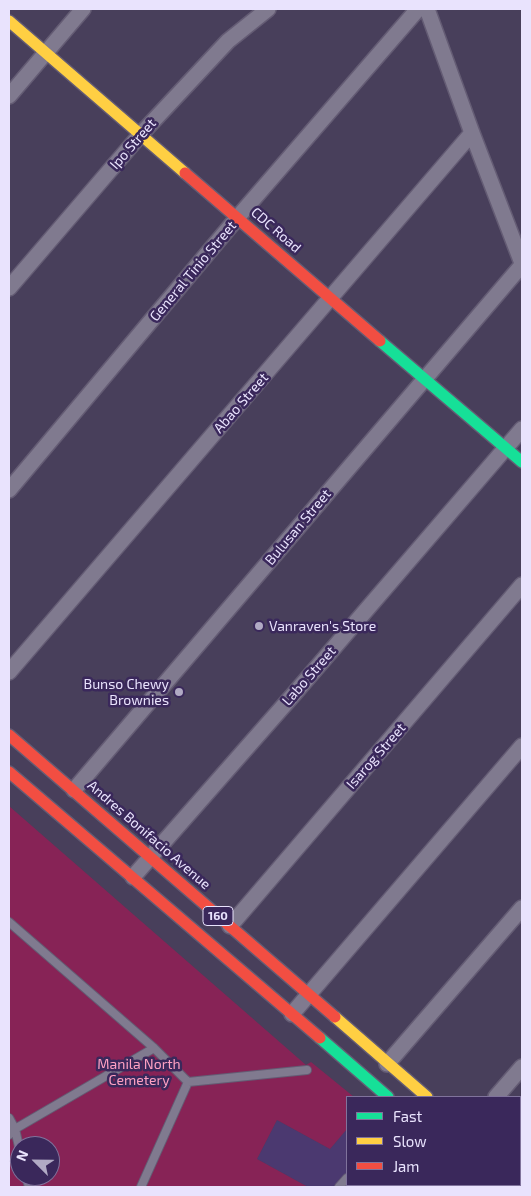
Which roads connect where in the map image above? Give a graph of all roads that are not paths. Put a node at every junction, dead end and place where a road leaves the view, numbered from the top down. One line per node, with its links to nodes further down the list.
1 (83, 9): 6 (street)
2 (268, 9): 9 (street, Ipo Street)
3 (418, 9): 10 (street, General Tinio Street)
4 (426, 9): 8 (street)
5 (9, 21): 6 (main road, CDC Road)
6 (45, 53): 7 (street); 9 (main road, CDC Road)
7 (9, 96)
8 (472, 133): 11 (street); 13 (street, Abao Street)
9 (141, 134): 10 (main road, CDC Road); 12 (street, Ipo Street)
10 (238, 217): 13 (main road, CDC Road); 18 (street, General Tinio Street)
11 (522, 264): 14 (street, Bulusan Street)
12 (9, 288)
13 (331, 298): 14 (main road, CDC Road); 20 (street, Abao Street)
14 (424, 379): 16 (main road, CDC Road); 24 (street, Bulusan Street)
15 (522, 429): 16 (street, Labo Street)
16 (506, 448): 17 (main road, CDC Road); 25 (street, Labo Street)
17 (522, 462)
18 (9, 490)
19 (522, 585): 29 (street, Isarog Street)
20 (9, 672)
21 (9, 735): 24 (main road, Andres Bonifacio Avenue / 160)
22 (522, 746): 30 (street)
23 (9, 772): 26 (main road, 160)
24 (74, 790): 25 (main road, Andres Bonifacio Avenue / 160)
25 (150, 857): 26 (street, Labo Street); 29 (main road, Andres Bonifacio Avenue / 160)
26 (133, 877): 31 (main road, 160)
27 (522, 908): 33 (street)
28 (9, 922): 32 (lane)
29 (230, 926): 30 (main road, Andres Bonifacio Avenue / 160)
30 (309, 995): 31 (street); 33 (main road, Andres Bonifacio Avenue / 160)
31 (292, 1014): 37 (main road, 160)
32 (154, 1048): 36 (lane); 41 (lane)
33 (387, 1064): 38 (main road, Andres Bonifacio Avenue / 160)
34 (522, 1067): 39 (street)
35 (308, 1070): 36 (lane)
36 (188, 1082): 42 (lane)
37 (387, 1096)
38 (426, 1096)
39 (497, 1096)
40 (9, 1118): 41 (lane)
41 (12, 1132)
42 (141, 1187)

